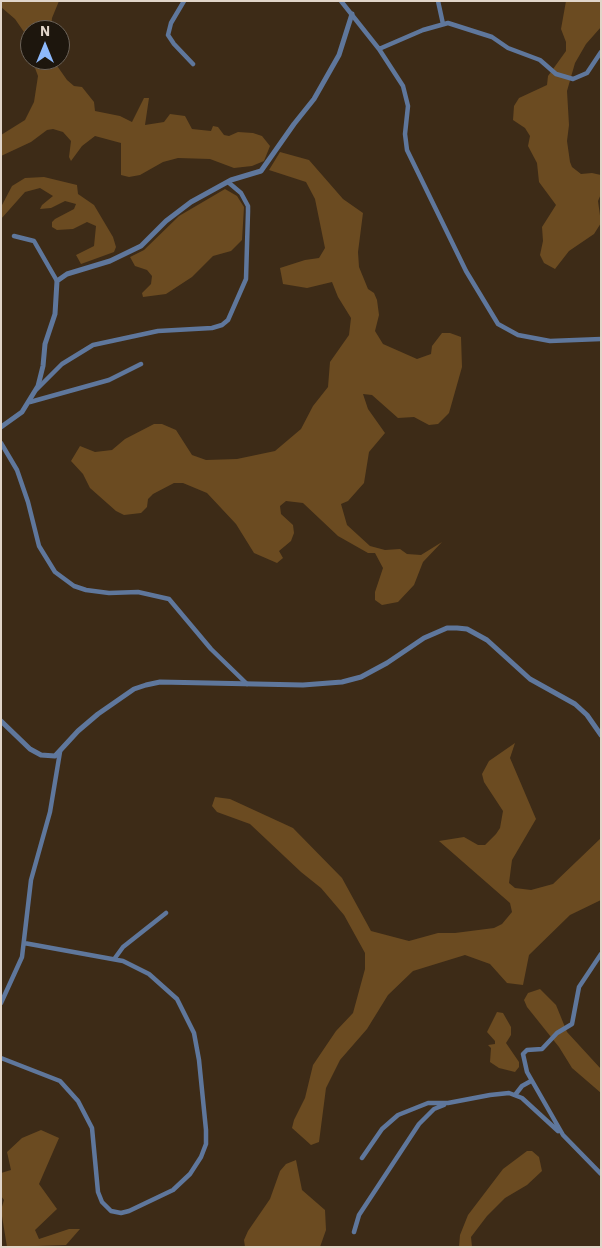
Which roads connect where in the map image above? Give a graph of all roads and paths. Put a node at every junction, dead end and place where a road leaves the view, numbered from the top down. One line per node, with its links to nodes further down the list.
1 (184, 1): 8 (street)
2 (341, 1): 4 (street)
3 (438, 1): 5 (street)
4 (352, 14): 6 (street); 9 (street)
5 (443, 24): 6 (street); 7 (street)
6 (379, 49): 12 (street)
7 (601, 52)
8 (193, 64)
9 (228, 182): 11 (street); 14 (street)
10 (14, 236): 11 (street)
11 (57, 281): 14 (street)
12 (601, 339)
13 (141, 364): 15 (street)
14 (36, 390): 15 (street)
15 (30, 402): 16 (street)
16 (1, 427)
17 (1, 443): 18 (street)
18 (247, 684): 20 (street); 21 (street)
19 (1, 721): 21 (street)
20 (601, 735)
21 (60, 752): 23 (street)
22 (166, 912): 25 (street)
23 (24, 943): 25 (street); 26 (street)
24 (601, 954): 28 (street)
25 (114, 958): 27 (street)
26 (1, 1003)
27 (1, 1058)
28 (531, 1081): 29 (street); 31 (street)
29 (516, 1095): 30 (street); 31 (street)
30 (448, 1103): 32 (street); 34 (street)
31 (563, 1135): 33 (street)
32 (362, 1158)
33 (601, 1174)
34 (354, 1232)

